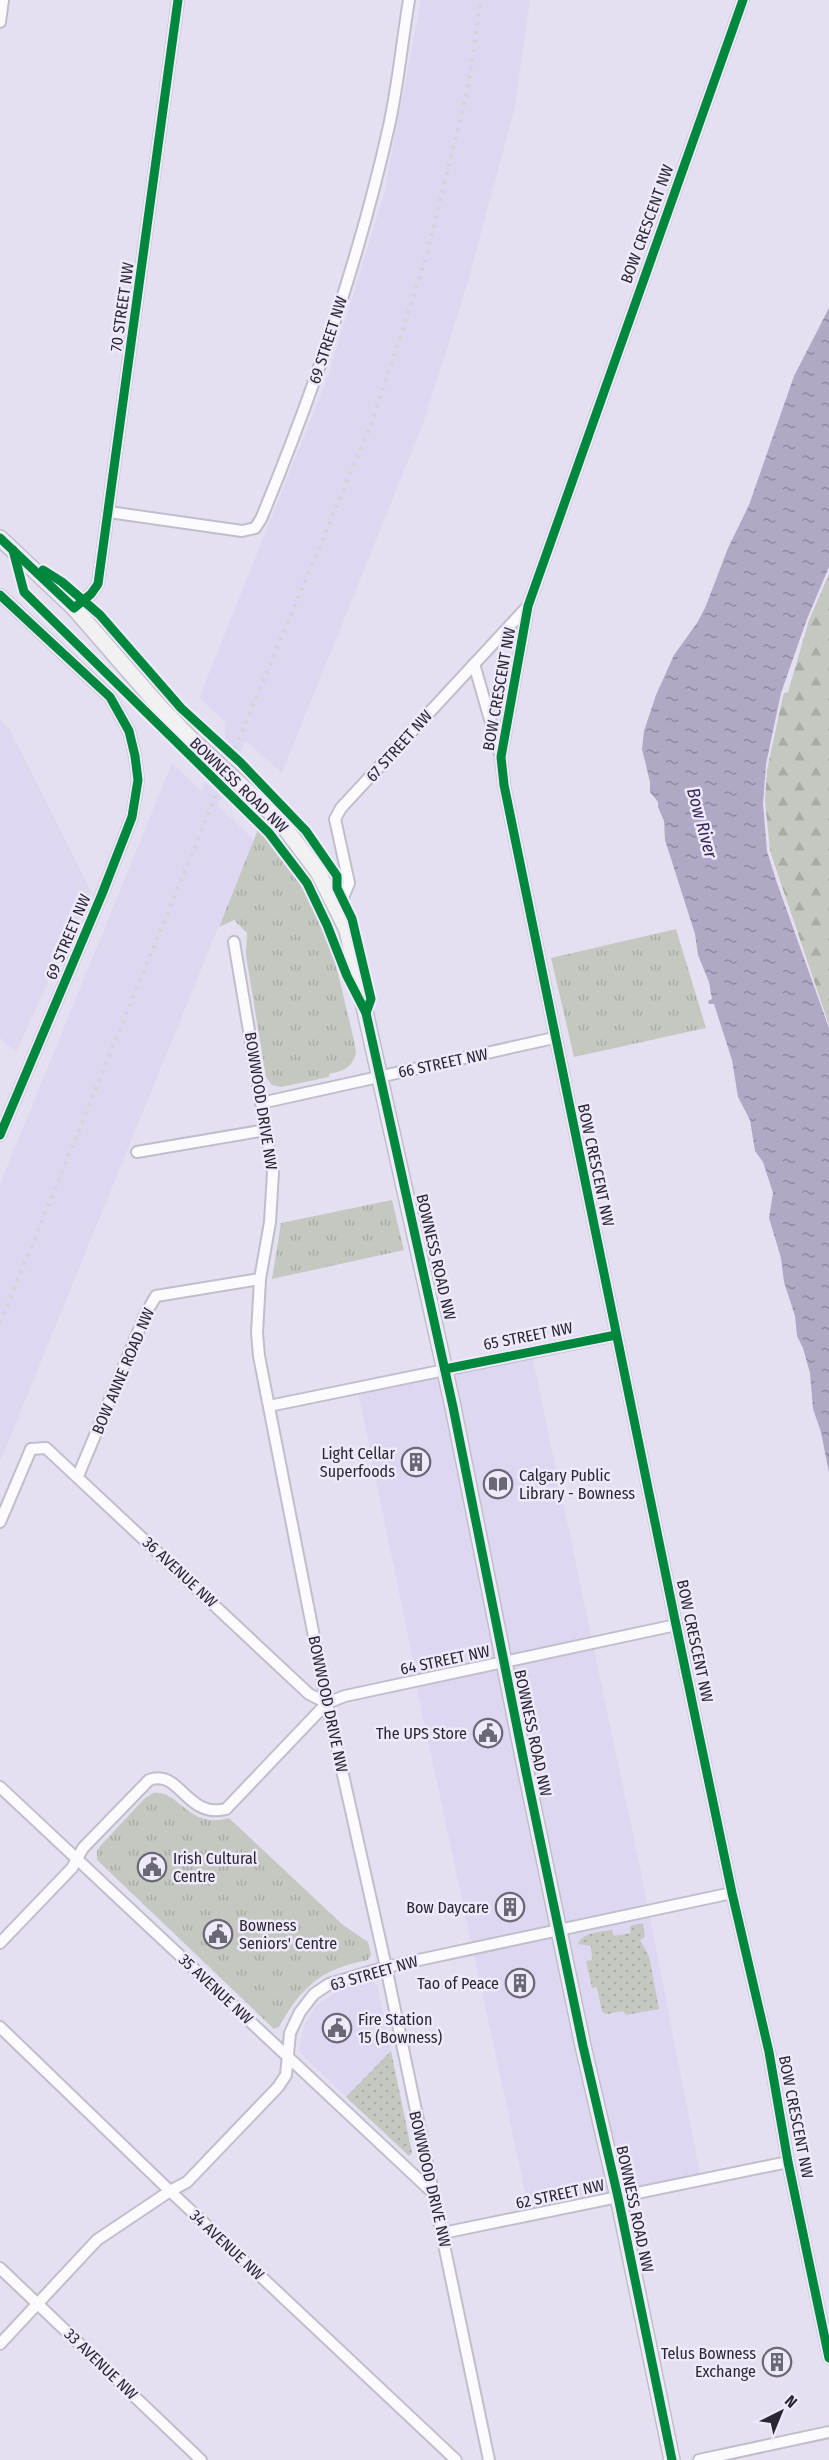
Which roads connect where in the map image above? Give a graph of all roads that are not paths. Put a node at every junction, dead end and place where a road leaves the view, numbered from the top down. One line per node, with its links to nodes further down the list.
1 (3, 0): 5 (street)
2 (178, 0): 6 (street, 70 STREET NW)
3 (409, 0): 6 (street, 69 STREET NW)
4 (743, 0): 9 (street, BOW CRESCENT NW)
5 (0, 22)
6 (109, 512): 10 (street, 70 STREET NW)
7 (0, 538): 10 (street, BOWNESS ROAD NW)
8 (0, 595): 19 (street, 69 STREET NW)
9 (528, 606): 11 (street, 67 STREET NW); 12 (street, BOW CRESCENT NW)
10 (74, 608): 13 (street, BOWNESS ROAD NW)
11 (474, 664): 12 (street); 13 (street, 67 STREET NW)
12 (501, 757): 15 (street, BOW CRESCENT NW)
13 (338, 910): 16 (street, BOWNESS ROAD NW)
14 (234, 942): 17 (street, BOWWOOD DRIVE NW)
15 (554, 1038): 16 (street, 66 STREET NW); 22 (street, BOW CRESCENT NW)
16 (381, 1077): 17 (street, 66 STREET NW); 23 (street, BOWNESS ROAD NW)
17 (261, 1103): 18 (street, BOWWOOD DRIVE NW)
18 (266, 1130): 20 (street); 21 (street, BOWWOOD DRIVE NW)
19 (0, 1135)
20 (137, 1152)
21 (260, 1279): 24 (street, BOWWOOD DRIVE NW); 25 (street, BOW ANNE ROAD NW)
22 (616, 1335): 23 (street, 65 STREET NW); 27 (street, BOW CRESCENT NW)
23 (445, 1369): 24 (street, 65 STREET NW); 28 (street, BOWNESS ROAD NW)
24 (269, 1406): 29 (street, BOWWOOD DRIVE NW)
25 (78, 1476): 26 (street, 36 AVENUE NW); 29 (street, 36 AVENUE NW)
26 (0, 1522)
27 (676, 1625): 28 (street, 64 STREET NW); 32 (street, BOW CRESCENT NW)
28 (503, 1662): 29 (street, 64 STREET NW); 33 (street, BOWNESS ROAD NW)
29 (327, 1703): 31 (street, 64 STREET NW); 35 (street, BOWWOOD DRIVE NW)
30 (0, 1787): 31 (street, 35 AVENUE NW)
31 (77, 1859): 34 (street, 64 STREET NW); 37 (street, 35 AVENUE NW)
32 (732, 1893): 33 (street, 63 STREET NW); 38 (street, BOW CRESCENT NW)
33 (560, 1929): 35 (street, 63 STREET NW); 41 (street, BOWNESS ROAD NW)
34 (0, 1943)
35 (386, 1967): 37 (street, 63 STREET NW); 40 (street, BOWWOOD DRIVE NW)
36 (0, 2027): 39 (street, 34 AVENUE NW)
37 (288, 2057): 39 (street, 63 STREET NW); 40 (street, 35 AVENUE NW)
38 (788, 2162): 41 (street, 62 STREET NW); 46 (street, BOW CRESCENT NW)
39 (170, 2191): 44 (street, 63 STREET NW); 49 (street, 34 AVENUE NW)
40 (431, 2191): 42 (street, BOWWOOD DRIVE NW)
41 (618, 2197): 42 (street, 62 STREET NW); 51 (street, BOWNESS ROAD NW)
42 (443, 2233): 50 (street, BOWWOOD DRIVE NW)
43 (0, 2268): 44 (street, 33 AVENUE NW)
44 (38, 2304): 45 (street, 63 STREET NW); 48 (street, 33 AVENUE NW)
45 (0, 2344)
46 (829, 2358)
47 (829, 2432): 52 (street)
48 (201, 2460)
49 (456, 2460)
50 (489, 2460)
51 (672, 2460)
52 (699, 2460)

